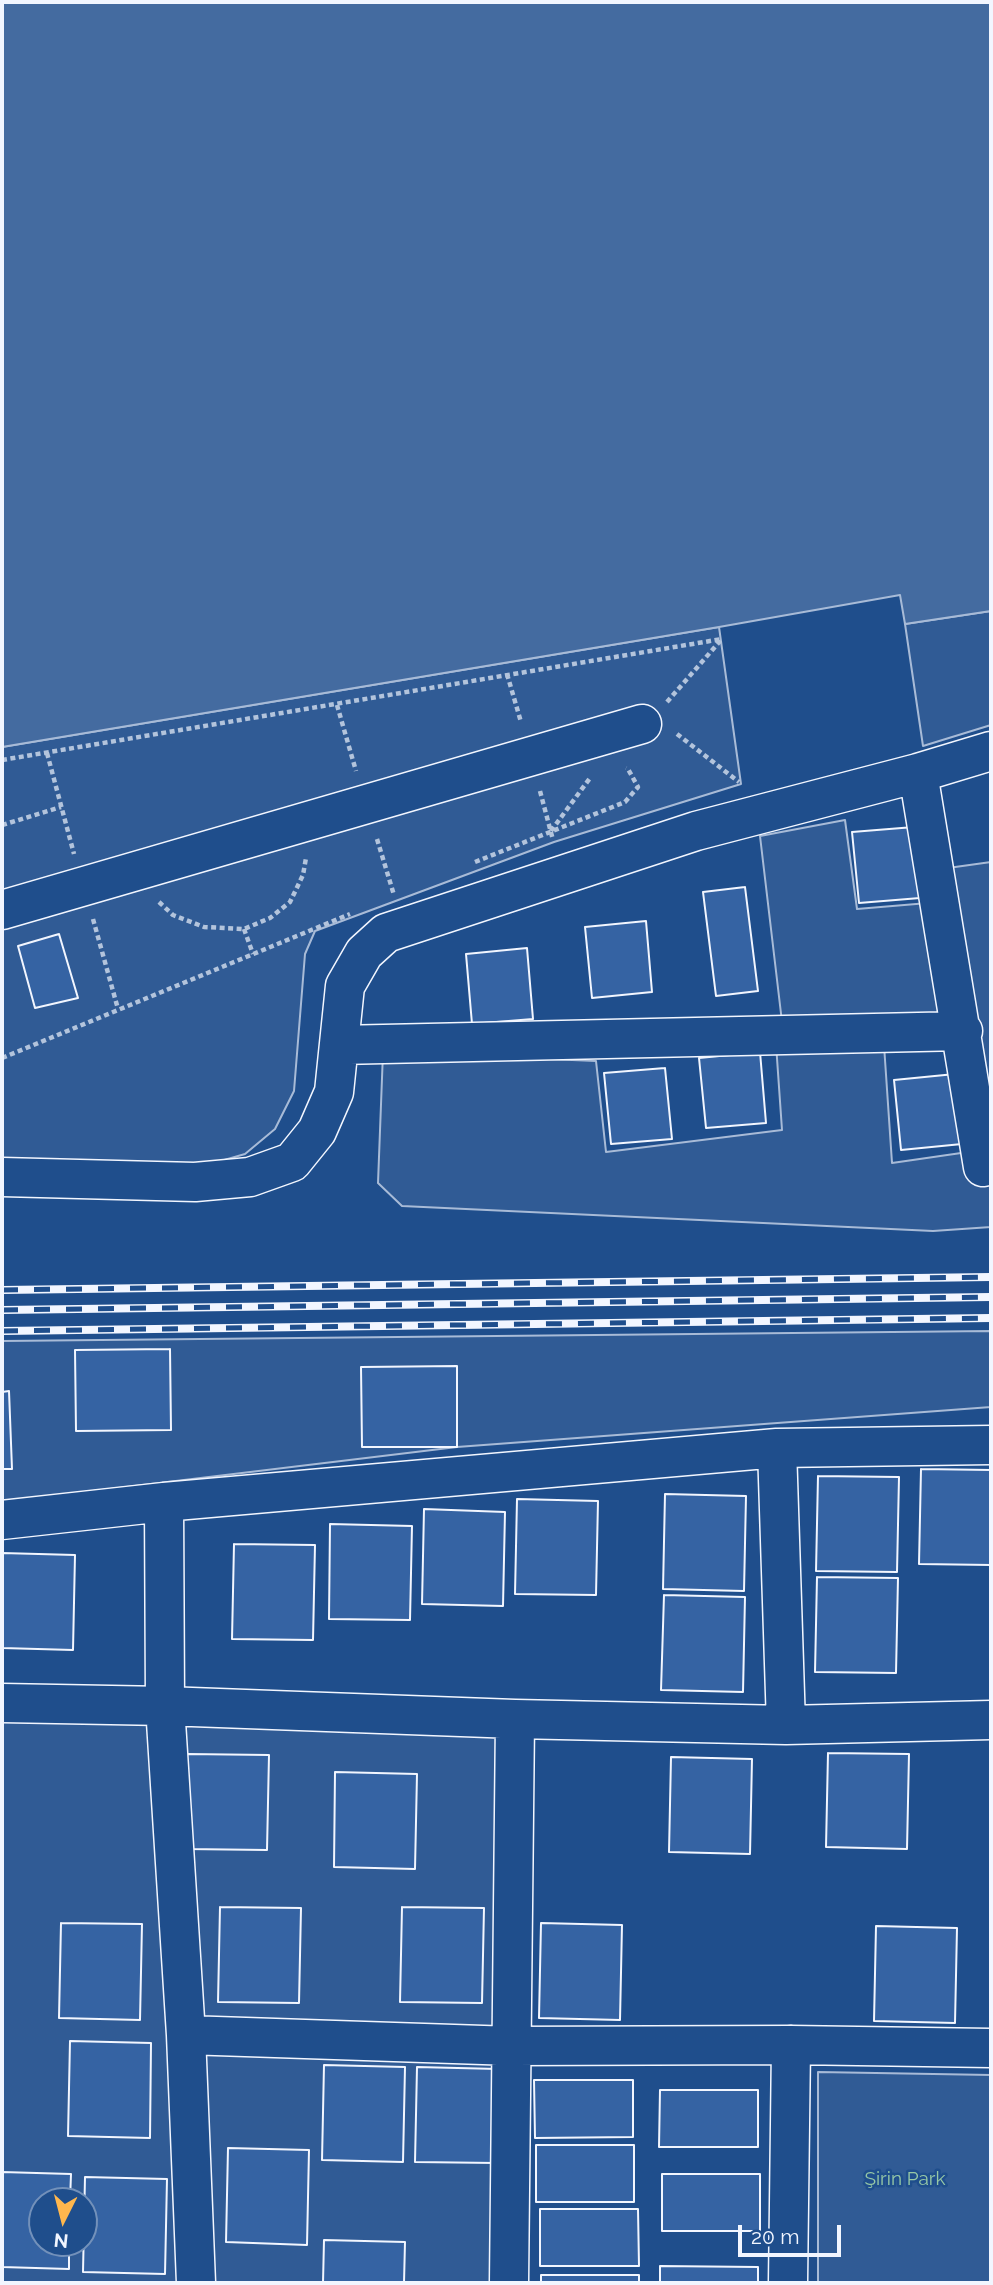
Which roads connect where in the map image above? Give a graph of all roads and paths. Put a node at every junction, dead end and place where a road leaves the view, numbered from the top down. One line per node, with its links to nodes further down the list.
1 (642, 724): 3 (path); 8 (path); 9 (street)
2 (991, 751): 6 (street)
3 (2, 760)
4 (619, 767): 11 (path)
5 (598, 772): 11 (path)
6 (918, 773): 8 (street); 20 (street)
7 (61, 807): 10 (path)
8 (760, 814): 21 (street)
9 (305, 822): 13 (street); 18 (path)
10 (2, 825)
11 (551, 831): 12 (path)
12 (466, 866)
13 (142, 869): 16 (street); 18 (path)
14 (406, 890): 15 (path)
15 (381, 901)
16 (2, 910)
17 (356, 911): 19 (path)
18 (244, 929): 19 (path)
19 (253, 954): 22 (path)
20 (963, 1031): 21 (street); 23 (street)
21 (340, 1045): 24 (street)
22 (2, 1058)
23 (984, 1167)
24 (2, 1177)
25 (991, 1444): 26 (street)
26 (777, 1448): 27 (street); 33 (street)
27 (164, 1502): 28 (street); 30 (street)
28 (2, 1520)
29 (2, 1703): 30 (street)
30 (165, 1706): 31 (street); 34 (street)
31 (515, 1719): 33 (street); 36 (street)
32 (991, 1720): 33 (street)
33 (786, 1725)
34 (186, 2035): 36 (street); 38 (street)
35 (791, 2045): 36 (street); 37 (street); 40 (street)
36 (513, 2046): 39 (street)
37 (991, 2048)
38 (196, 2283)
39 (509, 2283)
40 (788, 2283)

